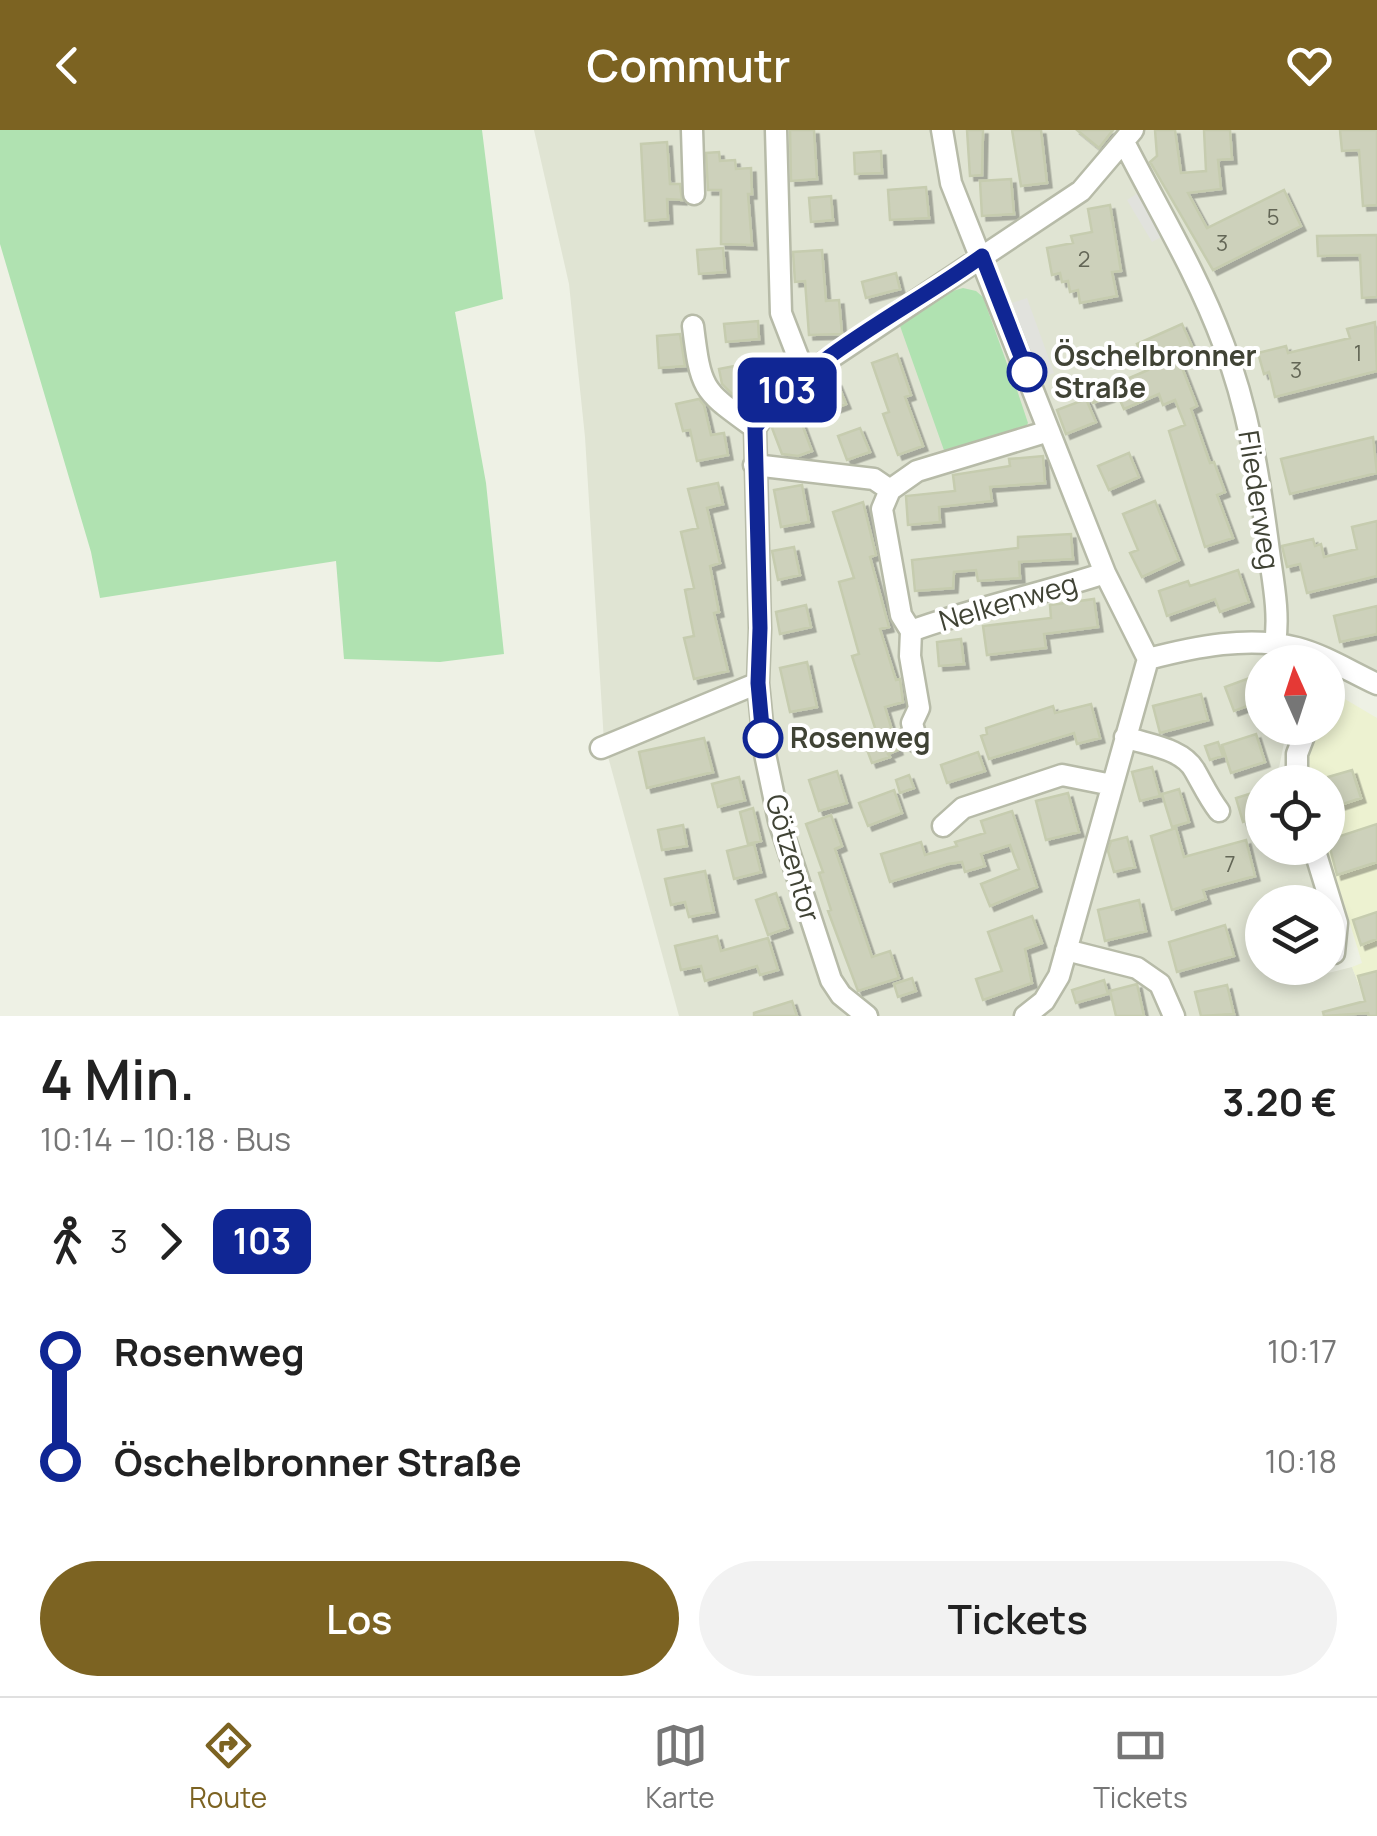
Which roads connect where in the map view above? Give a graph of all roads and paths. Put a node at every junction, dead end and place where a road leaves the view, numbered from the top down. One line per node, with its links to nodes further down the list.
1 (692, 130): 5 (street)
2 (776, 130): 8 (street)
3 (942, 130): 6 (street)
4 (1129, 137): 6 (street); 15 (street, Fliederweg)
5 (694, 194)
6 (982, 256): 8 (street); 10 (street)
7 (693, 326): 9 (street)
8 (805, 375): 9 (street)
9 (755, 428): 11 (street)
10 (1049, 431): 12 (street); 13 (street)
11 (754, 465): 12 (street); 19 (street)
12 (890, 490): 14 (street)
13 (1105, 573): 14 (street, Nelkenweg); 17 (street)
14 (911, 631): 22 (street)
15 (1275, 643): 16 (street); 17 (street)
16 (1285, 645)
17 (1148, 659): 21 (street)
18 (1345, 676): 20 (street)
19 (758, 683): 23 (street); 28 (street, Götzentor)
20 (1377, 684)
21 (1125, 738): 24 (street); 25 (street)
22 (917, 742)
23 (601, 748)
24 (1112, 784): 26 (street); 27 (street)
25 (1219, 812)
26 (943, 826)
27 (1066, 950): 29 (street); 30 (street)
28 (859, 1014)
29 (1024, 1016)
30 (1174, 1016)

